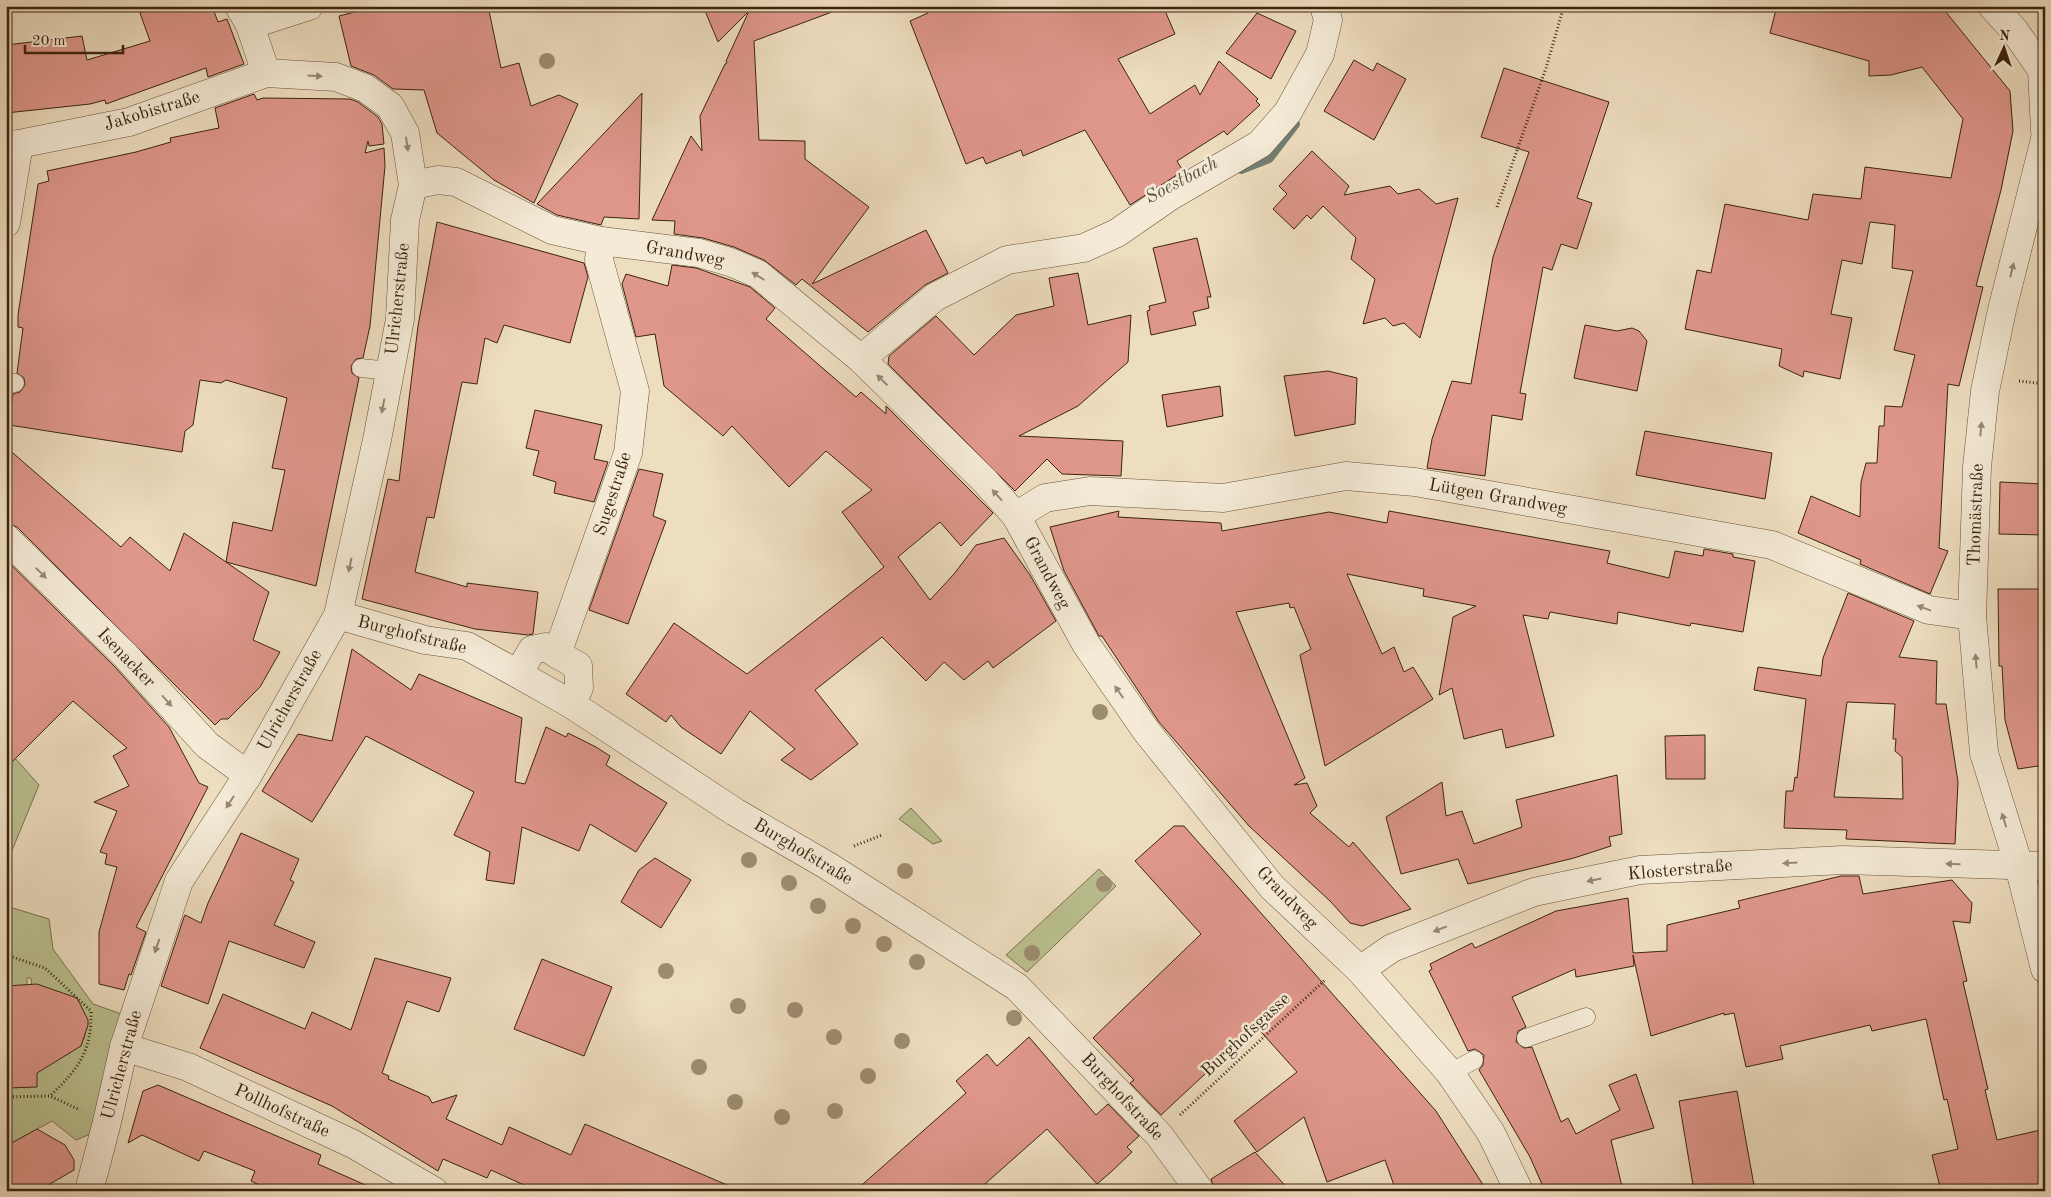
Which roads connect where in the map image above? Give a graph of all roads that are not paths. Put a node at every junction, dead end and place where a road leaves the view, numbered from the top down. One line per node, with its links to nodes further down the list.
1 (309, 6): 4 (street)
2 (1324, 6): 13 (street)
3 (1992, 6): 5 (street)
4 (244, 16): 6 (street)
5 (2043, 68): 7 (street)
6 (266, 73): 9 (street, Jakobistraße); 10 (street, one-way to 10)
7 (2045, 131)
8 (2045, 138): 19 (street, Thomästraße, one-way to 8)
9 (13, 145): 11 (street)
10 (413, 185): 12 (street, Grandweg); 15 (street, Ulricherstraße)
11 (6, 223)
12 (601, 241): 13 (street, Grandweg, one-way to 12); 20 (street, Sugestraße)
13 (861, 359): 16 (street, Grandweg, one-way to 13)
14 (361, 368): 15 (lane)
15 (390, 371): 18 (street, Ulricherstraße, one-way to 18)
16 (1016, 516): 19 (street, Lütgen Grandweg, one-way to 16); 26 (street, Grandweg, one-way to 16)
17 (6, 538): 23 (street, Isenacker, one-way to 23)
18 (338, 615): 21 (street, Burghofstraße); 23 (street, Ulricherstraße)
19 (1972, 616): 24 (street, Thomästraße, one-way to 19)
20 (557, 654): 21 (street); 22 (street)
21 (518, 674): 22 (street, Burghofstraße)
22 (571, 704): 34 (street, Burghofstraße)
23 (248, 775): 29 (street, Ulricherstraße, one-way to 29)
24 (2032, 866): 25 (street, Thomästraße); 26 (street, Klosterstraße, one-way to 26)
25 (2045, 969)
26 (1360, 970): 31 (street, Grandweg)
27 (1586, 1017): 28 (lane)
28 (1526, 1038)
29 (124, 1047): 32 (street, Ulricherstraße); 33 (street, Pollhofstraße)
30 (1474, 1060): 31 (lane)
31 (1450, 1072): 35 (street, Grandweg)
32 (88, 1191)
33 (434, 1191)
34 (1200, 1191)
35 (1519, 1191)

